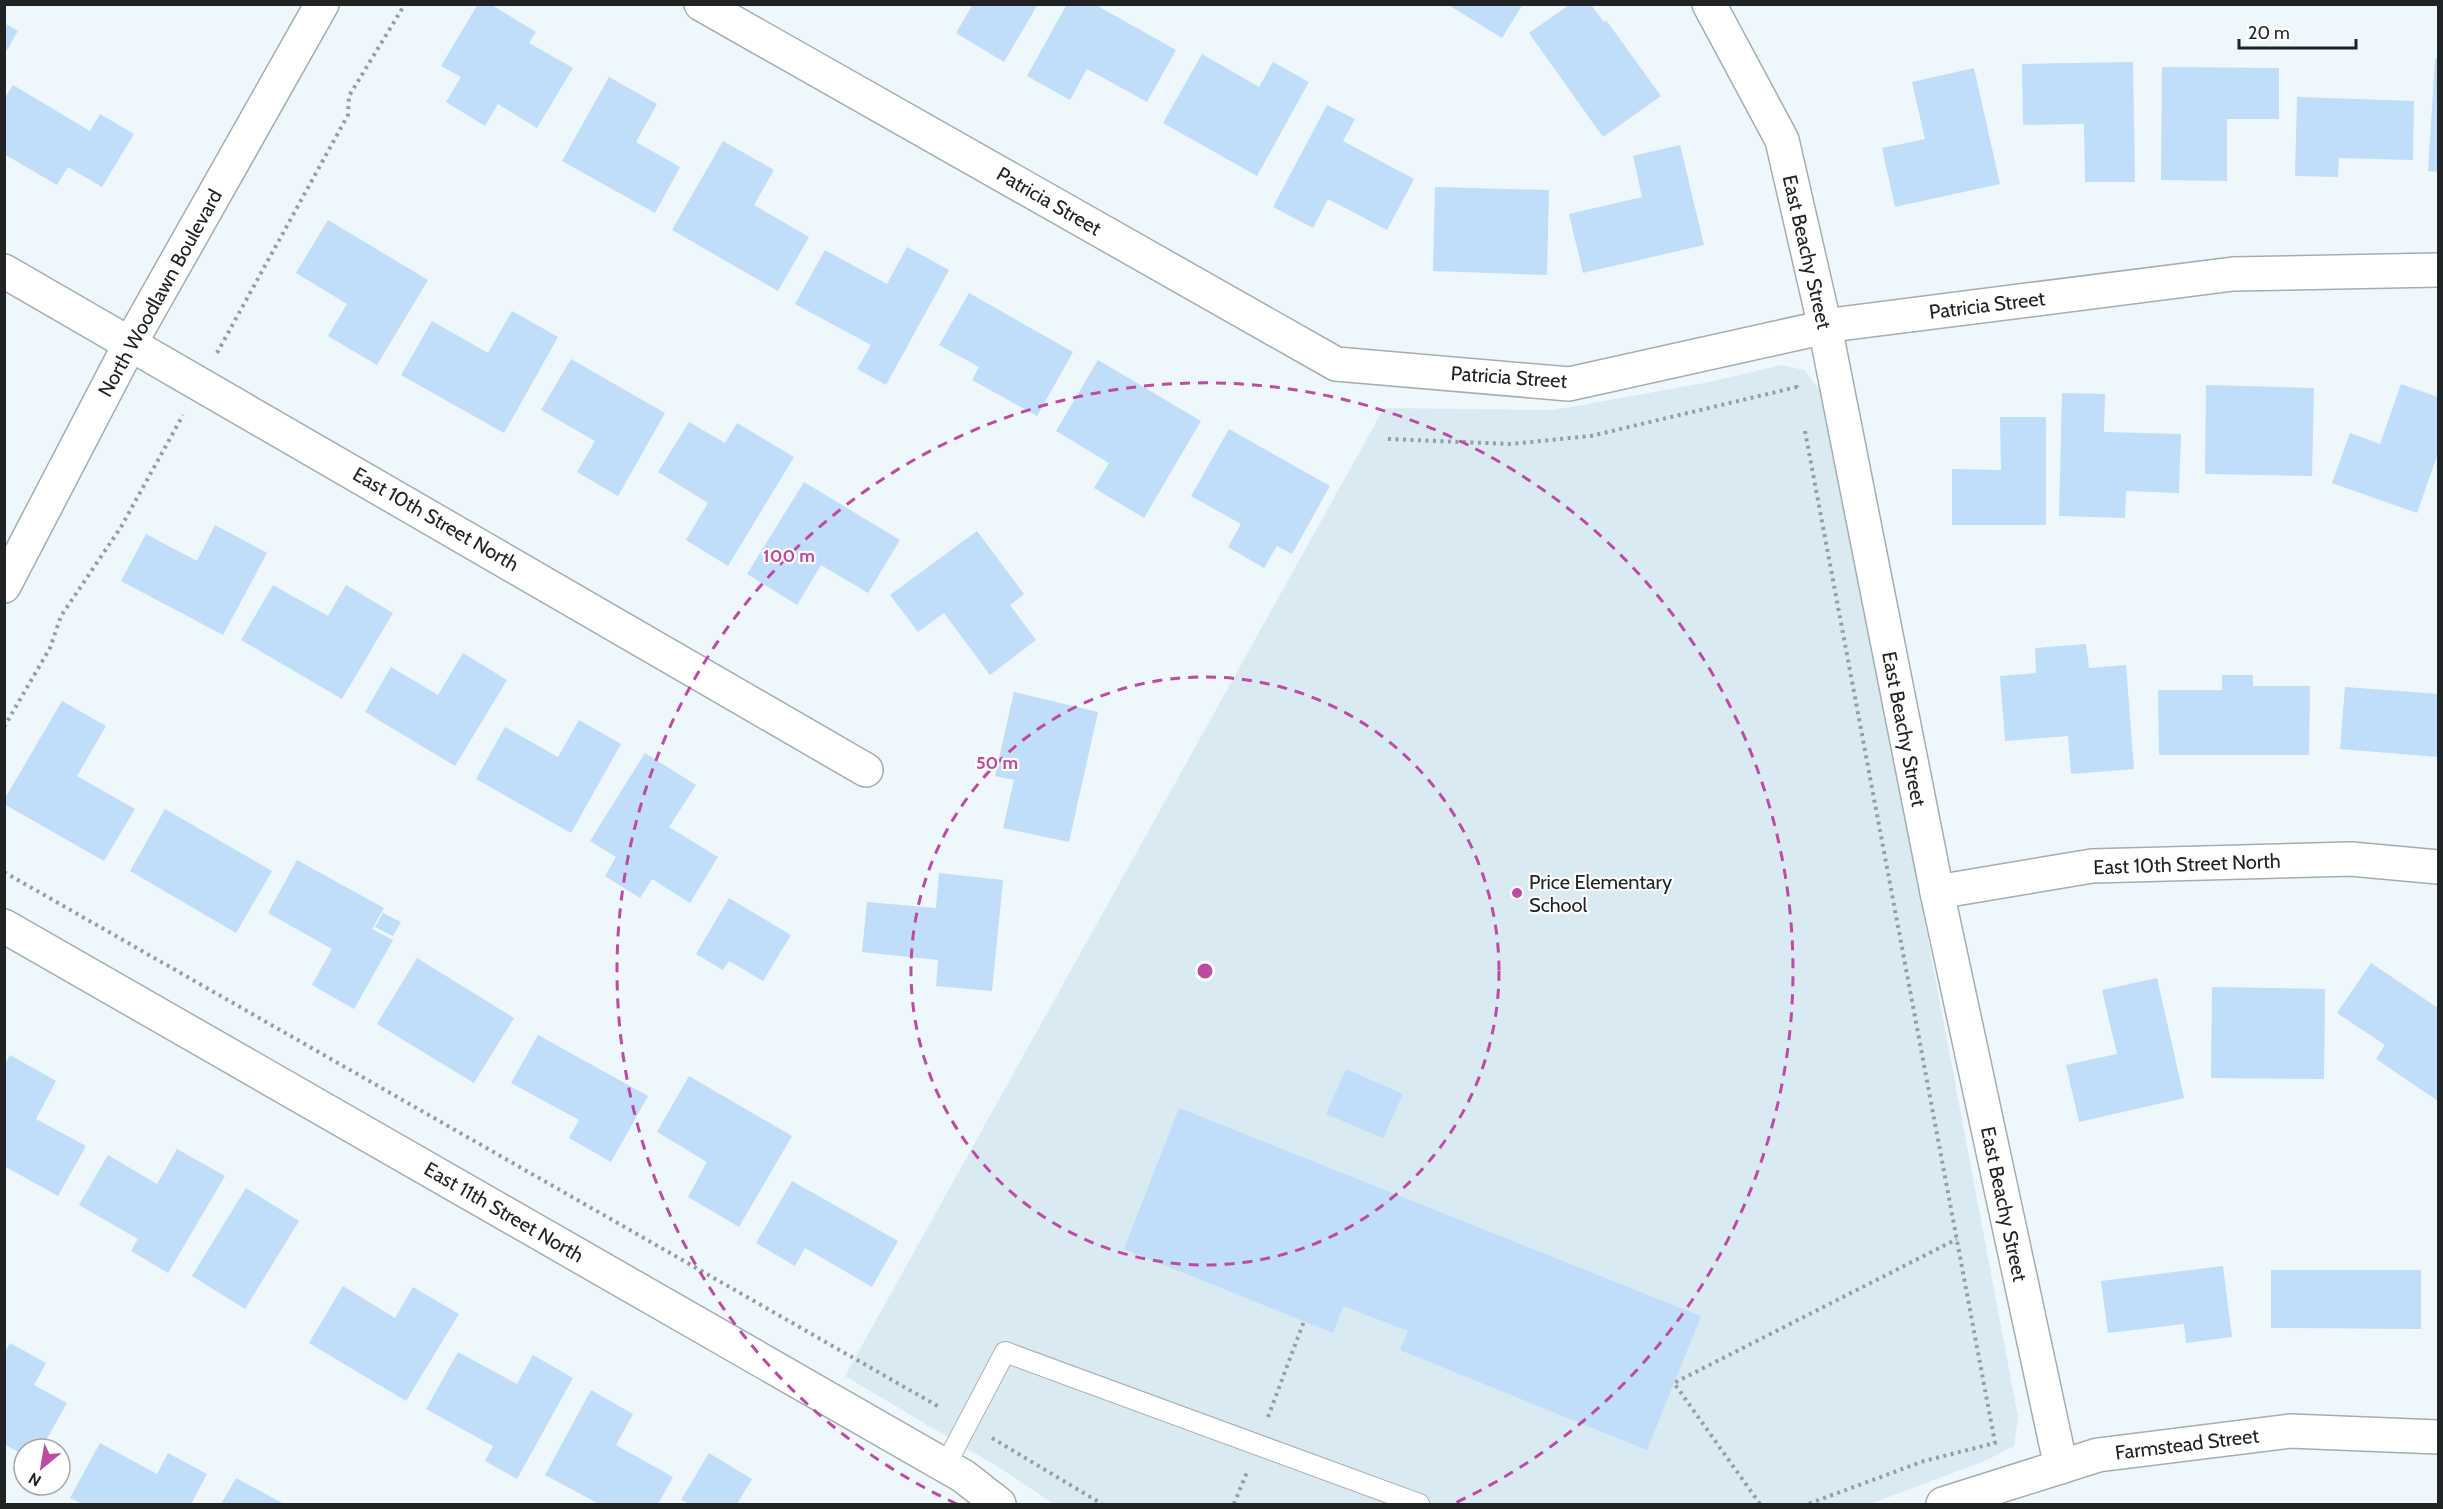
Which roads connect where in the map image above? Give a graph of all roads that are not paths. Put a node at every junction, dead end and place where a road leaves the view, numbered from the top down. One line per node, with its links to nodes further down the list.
1 (322, 4): 7 (street, North Woodlawn Boulevard)
2 (701, 4): 6 (street, Patricia Street)
3 (1709, 4): 6 (street, East Beachy Street)
4 (2439, 270): 6 (street, Patricia Street)
5 (4, 271): 7 (street, East 10th Street North)
6 (1825, 327): 11 (street, East Beachy Street)
7 (131, 342): 8 (street, North Woodlawn Boulevard); 9 (street, East 10th Street North)
8 (4, 586)
9 (866, 770)
10 (2439, 867): 11 (street, East 10th Street North)
11 (1936, 892): 15 (street, East Beachy Street)
12 (4, 926): 14 (street, East 11th Street North)
13 (2439, 1437): 15 (street, Farmstead Street)
14 (945, 1466): 16 (street, East 11th Street North); 17 (lane)
15 (2061, 1467): 18 (street, Farmstead Street)
16 (999, 1504)
17 (1419, 1504)
18 (1943, 1504)

